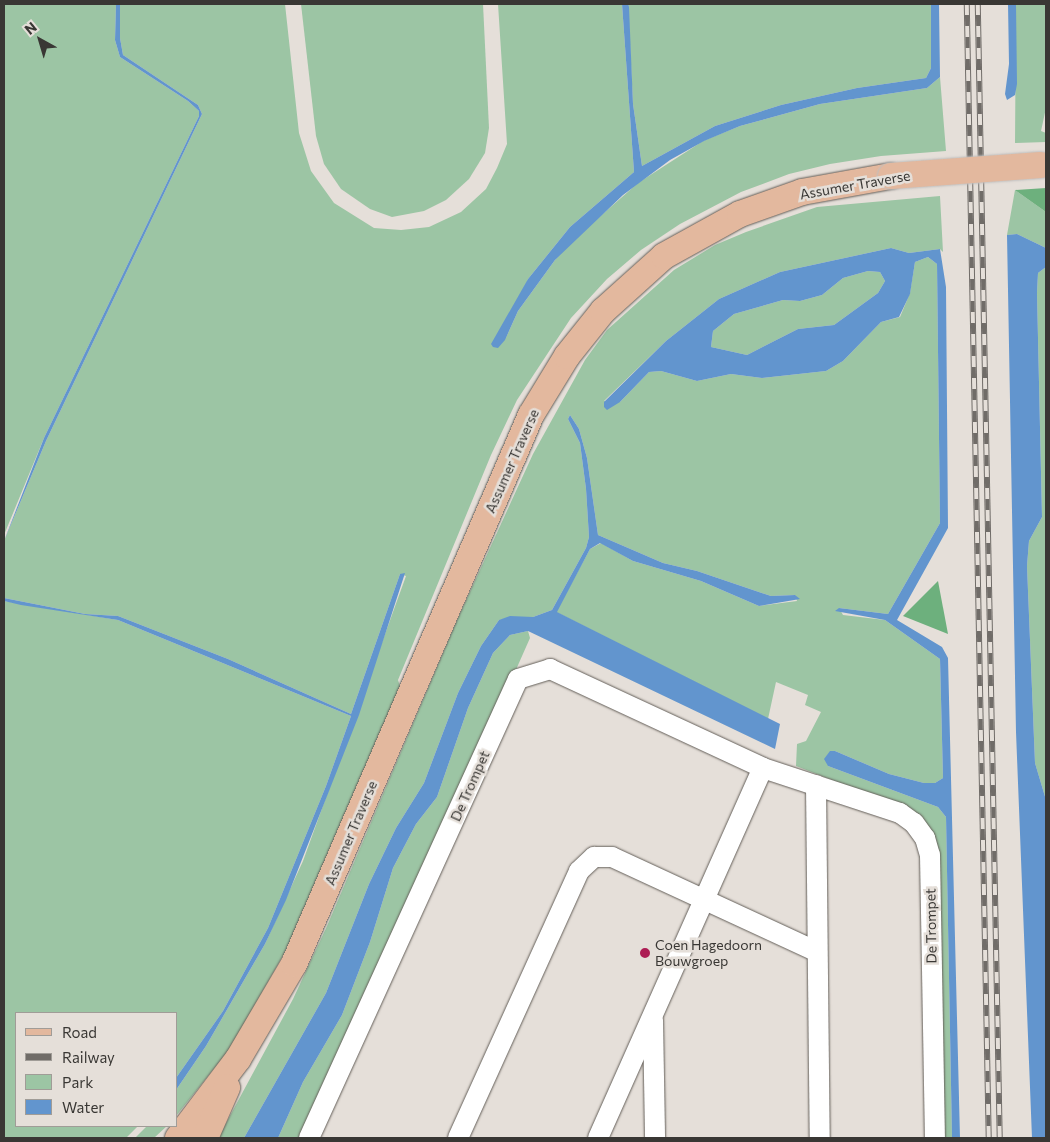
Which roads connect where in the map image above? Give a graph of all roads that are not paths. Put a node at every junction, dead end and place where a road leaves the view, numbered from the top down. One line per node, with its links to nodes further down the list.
1 (1044, 165): 7 (main road, Assumer Traverse, bridge)
2 (763, 768): 3 (street, De Trompet); 4 (street); 10 (street, De Trompet)
3 (816, 785): 5 (street); 15 (street, De Trompet)
4 (704, 902): 5 (street); 6 (street); 11 (street)
5 (815, 951): 14 (street)
6 (653, 1014): 12 (street); 13 (street)
7 (238, 1059): 8 (main road, Assumer Traverse); 9 (main road, Assumer Traverse)
8 (178, 1138)
9 (206, 1138)
10 (309, 1138)
11 (458, 1138)
12 (598, 1138)
13 (655, 1138)
14 (820, 1138)
15 (935, 1138)

